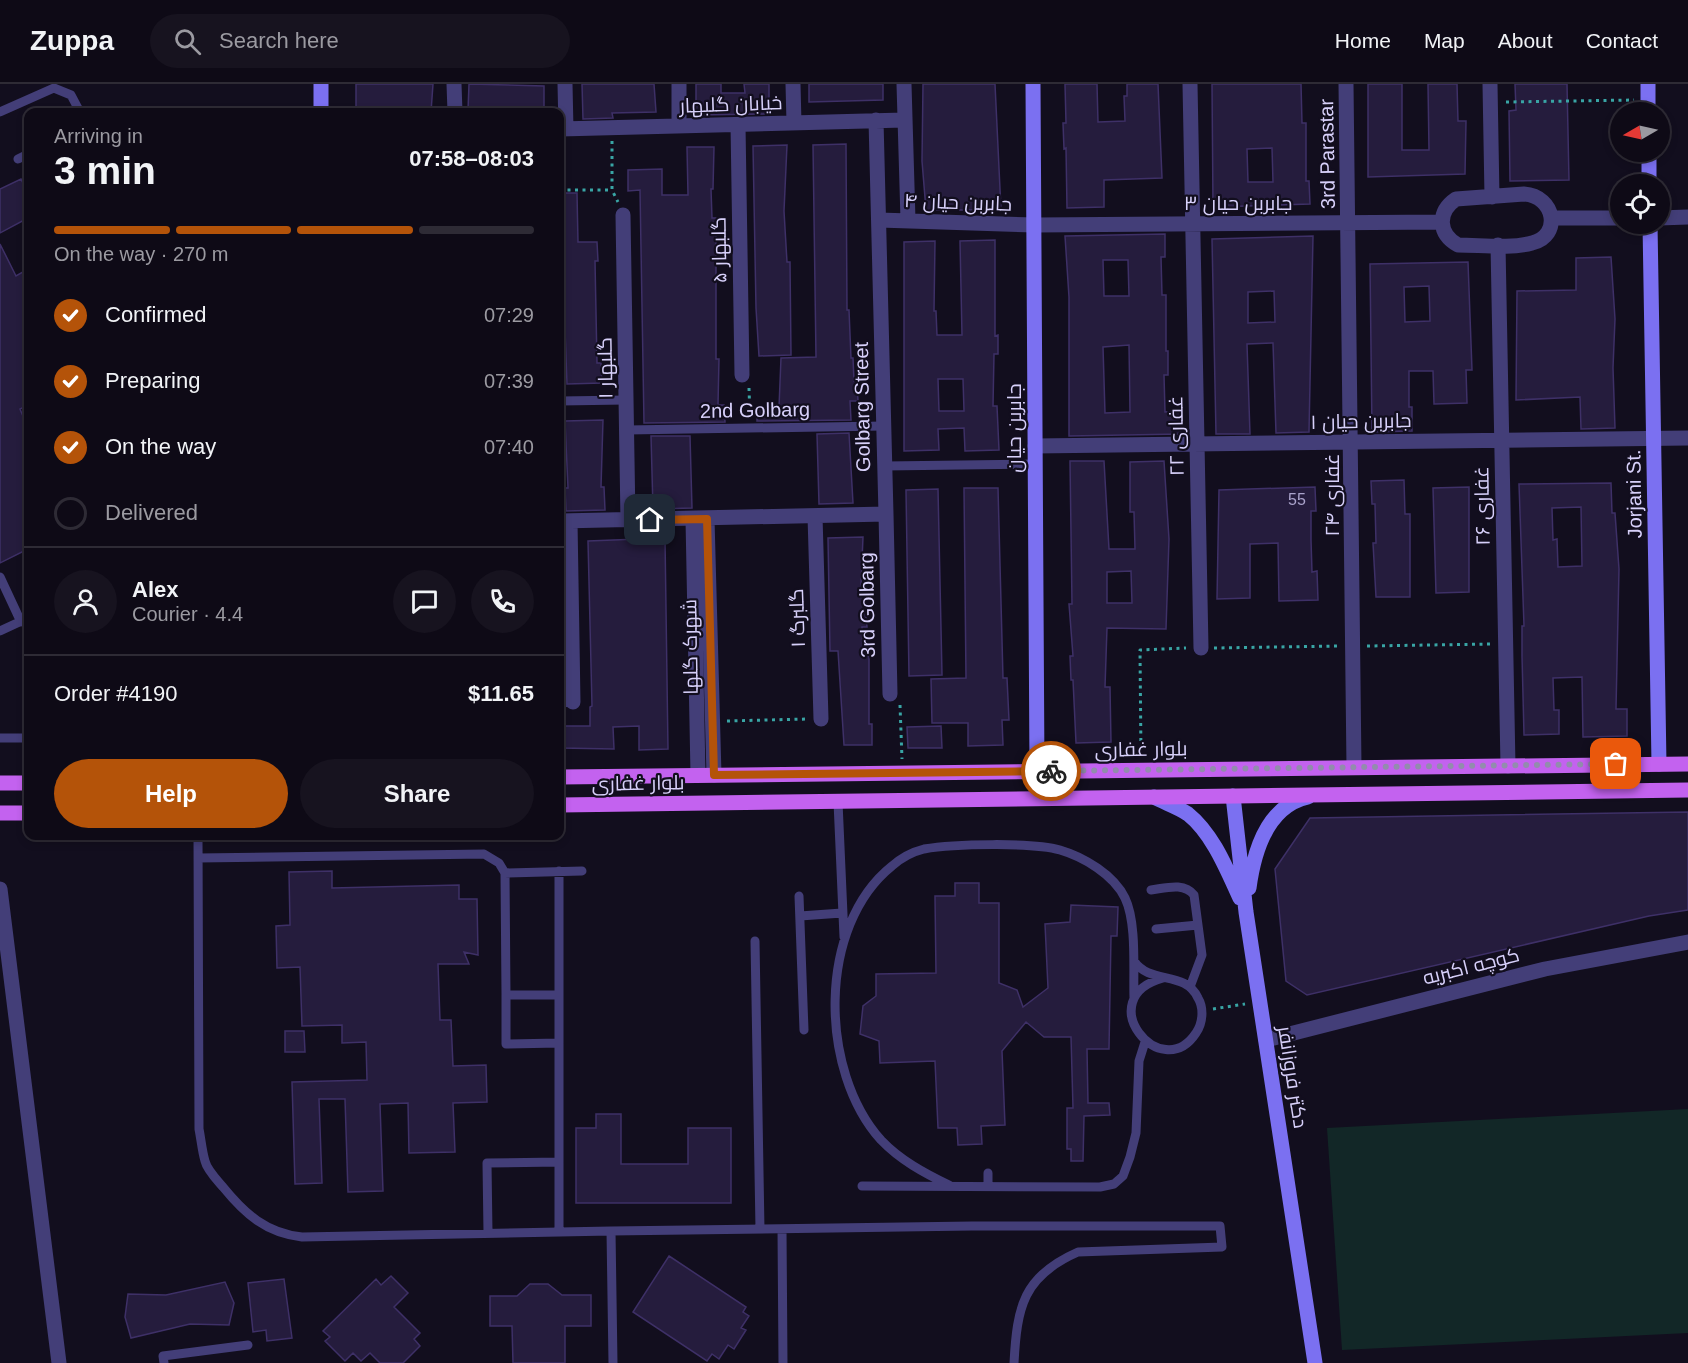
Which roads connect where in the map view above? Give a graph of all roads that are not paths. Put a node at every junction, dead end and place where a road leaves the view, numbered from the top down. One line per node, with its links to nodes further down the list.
1 (321, 84): 14 (street)
2 (454, 84): 15 (street)
3 (565, 84): 16 (street)
4 (679, 84): 22 (street)
5 (793, 84): 20 (street)
6 (904, 84): 19 (street)
7 (1033, 84): 37 (street, جابربن حیان)
8 (1190, 84): 36 (street, غفاری ۲۲)
9 (1346, 84): 35 (street, 3rd Parastar)
10 (1490, 84): 26 (street)
11 (1648, 84): 12 (street)
12 (1648, 102)
13 (78, 108): 17 (lane)
14 (321, 108)
15 (455, 108)
16 (563, 108)
17 (0, 112)
18 (876, 120): 19 (street, خیابان گلبهار); 20 (street, خیابان گلبهار); 32 (street, Golbarg Street)
19 (904, 120): 33 (street)
20 (794, 123): 21 (street, خیابان گلبهار)
21 (738, 124): 22 (street, خیابان گلبهار); 40 (street, گلبهار ۵)
22 (679, 126): 23 (street, خیابان گلبهار)
23 (564, 129)
24 (24, 156): 25 (lane)
25 (18, 159)
26 (1492, 197): 28 (street); 34 (street)
27 (623, 215): 41 (street, گلبهار ۱)
28 (1551, 218): 29 (street); 39 (street)
29 (1610, 218)
30 (1670, 218): 31 (street)
31 (1688, 218)
32 (879, 220): 33 (street, جابربن حیان ۴); 43 (street, Golbarg Street)
33 (908, 220): 37 (street, جابربن حیان ۴)
34 (1442, 222): 35 (street, جابربن حیان ۳); 39 (street)
35 (1349, 223): 36 (street, جابربن حیان ۳); 48 (street, غفاری ۲۴)
36 (1193, 224): 37 (street, جابربن حیان ۳); 49 (street, غفاری ۲۲)
37 (1035, 225): 50 (street, جابربن حیان)
38 (1650, 234): 45 (street, Jorjani St.)
39 (1498, 245): 47 (street, غفاری ۲۶)
40 (742, 375)
41 (626, 400): 42 (lane); 44 (street, گلبهار ۱)
42 (564, 401)
43 (884, 426): 44 (lane, 2nd Golbarg); 52 (street, Golbarg Street)
44 (627, 430): 56 (street, گلبهار ۱)
45 (1654, 438): 46 (street, جابربن حیان ۱); 47 (street, جابربن حیان ۱); 68 (street, Jorjani St.)
46 (1688, 438)
47 (1502, 440): 48 (street, جابربن حیان ۱); 70 (street, غفاری ۲۶)
48 (1352, 442): 49 (street, جابربن حیان ۱); 71 (street, غفاری ۲۴)
49 (1197, 444): 50 (street, جابربن حیان ۱); 62 (street, غفاری ۲۲)
50 (1035, 446): 51 (street, جابربن حیان)
51 (1036, 464): 52 (lane); 72 (street, جابربن حیان)
52 (885, 466): 53 (street, Golbarg Street)
53 (886, 514): 54 (street); 63 (street, 3rd Golbarg)
54 (815, 516): 55 (street); 65 (street, گلبرگ ۱)
55 (700, 519): 56 (street); 73 (street, شهرک گلها); 74 (street, شهرک گلها)
56 (628, 520): 57 (street)
57 (565, 521): 64 (street)
58 (0, 577): 59 (lane)
59 (24, 618)
60 (24, 620): 61 (lane)
61 (0, 631)
62 (1201, 648)
63 (890, 694)
64 (566, 702)
65 (821, 719)
66 (0, 738): 67 (lane)
67 (24, 738)
68 (1659, 764): 69 (main road, بلوار غفاری); 70 (main road, بلوار غفاری)
69 (1688, 764)
70 (1508, 766): 71 (main road, بلوار غفاری)
71 (1354, 767): 72 (main road, بلوار غفاری)
72 (1037, 771): 74 (main road, بلوار غفاری)
73 (698, 775): 74 (main road, بلوار غفاری); 75 (main road, بلوار غفاری)
74 (714, 775)
75 (564, 777)
76 (0, 783): 77 (main road)
77 (24, 783)
78 (1688, 790): 79 (main road, بلوار غفاری)
79 (1315, 795): 80 (main road, بلوار غفاری); 94 (street)
80 (1233, 796): 81 (main road, بلوار غفاری); 94 (street, دکتر فروزانفر)
81 (1154, 797): 82 (main road, بلوار غفاری); 94 (street)
82 (838, 802): 83 (main road, بلوار غفاری); 95 (lane)
83 (564, 806)
84 (0, 813): 85 (main road)
85 (24, 813)
86 (198, 840): 87 (lane)
87 (198, 858): 90 (lane); 121 (lane)
88 (559, 871): 89 (lane); 90 (lane); 105 (lane)
89 (582, 871)
90 (505, 873): 106 (lane)
91 (0, 889): 123 (street)
92 (1151, 890): 97 (lane)
93 (799, 896): 96 (lane)
94 (1246, 912): 109 (street, دکتر فروزانفر)
95 (842, 913): 96 (lane); 100 (lane)
96 (800, 916): 108 (lane)
97 (1198, 925): 98 (lane); 104 (lane)
98 (1156, 929)
99 (755, 941): 117 (lane)
100 (844, 942): 102 (lane); 114 (lane)
101 (1688, 942): 109 (street, کوچه اکبریه)
102 (1133, 960): 103 (lane); 107 (lane)
103 (1162, 978): 104 (lane); 107 (lane)
104 (1190, 987): 110 (lane)
105 (559, 994): 106 (lane); 111 (lane)
106 (506, 995): 111 (lane)
107 (1134, 998): 110 (lane)
108 (804, 1030)
109 (1266, 1040): 128 (street, دکتر فروزانفر)
110 (1145, 1042): 116 (lane)
111 (559, 1043): 112 (lane)
112 (559, 1162): 120 (lane); 121 (lane)
113 (988, 1173): 116 (lane)
114 (949, 1185): 115 (lane); 116 (lane)
115 (862, 1186)
116 (987, 1186)
117 (760, 1229): 118 (lane); 119 (lane)
118 (782, 1229): 126 (lane); 127 (lane)
119 (611, 1231): 120 (lane); 125 (lane)
120 (559, 1232): 121 (lane)
121 (488, 1233)
122 (248, 1345): 124 (lane)
123 (58, 1363)
124 (164, 1363)
125 (613, 1363)
126 (783, 1363)
127 (1014, 1363)
128 (1316, 1363)

